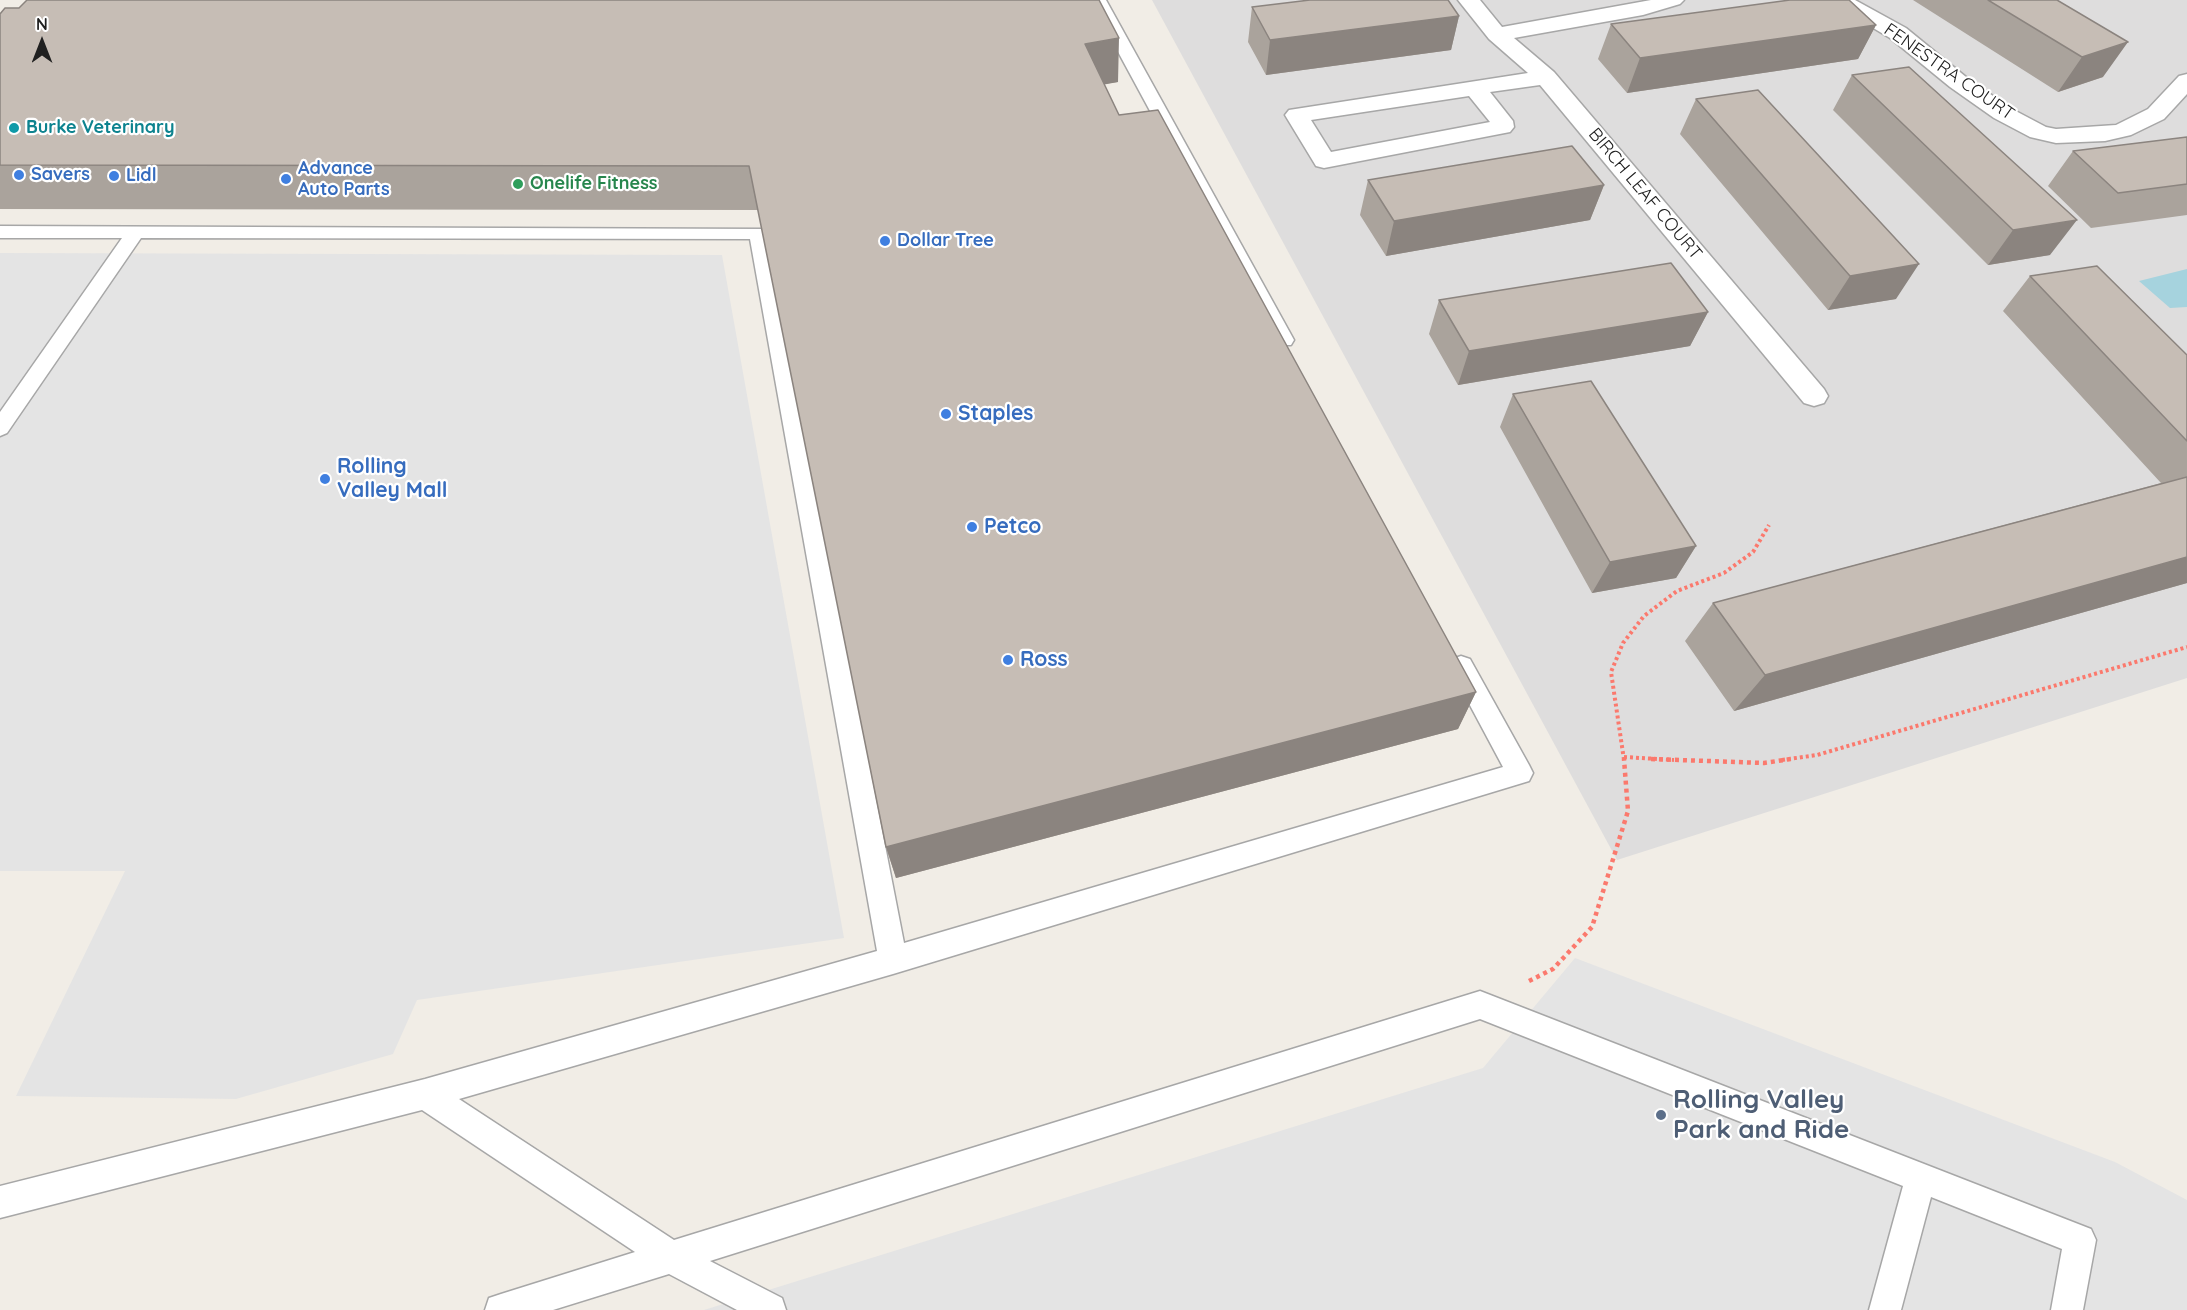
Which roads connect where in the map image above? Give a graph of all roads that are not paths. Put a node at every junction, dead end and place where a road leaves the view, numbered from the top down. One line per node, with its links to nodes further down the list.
1 (1098, 0): 11 (lane)
2 (1469, 0): 5 (street, BIRCH LEAF COURT)
3 (1673, 0): 5 (street)
4 (1840, 0): 7 (street, FENESTRA COURT)
5 (1497, 34): 6 (street, BIRCH LEAF COURT)
6 (1546, 77): 8 (street); 12 (street, BIRCH LEAF COURT)
7 (2187, 81)
8 (1475, 88): 8 (street)
9 (0, 232): 10 (lane)
10 (135, 233): 13 (lane); 15 (lane)
11 (1298, 366)
12 (1814, 396)
13 (0, 428)
14 (1451, 648): 15 (lane)
15 (893, 960): 16 (lane)
16 (425, 1094): 18 (lane); 19 (lane)
17 (1921, 1177): 19 (lane); 22 (lane); 23 (lane)
18 (0, 1202)
19 (671, 1257): 20 (lane); 21 (lane)
20 (501, 1310)
21 (770, 1310)
22 (1885, 1310)
23 (2067, 1310)

